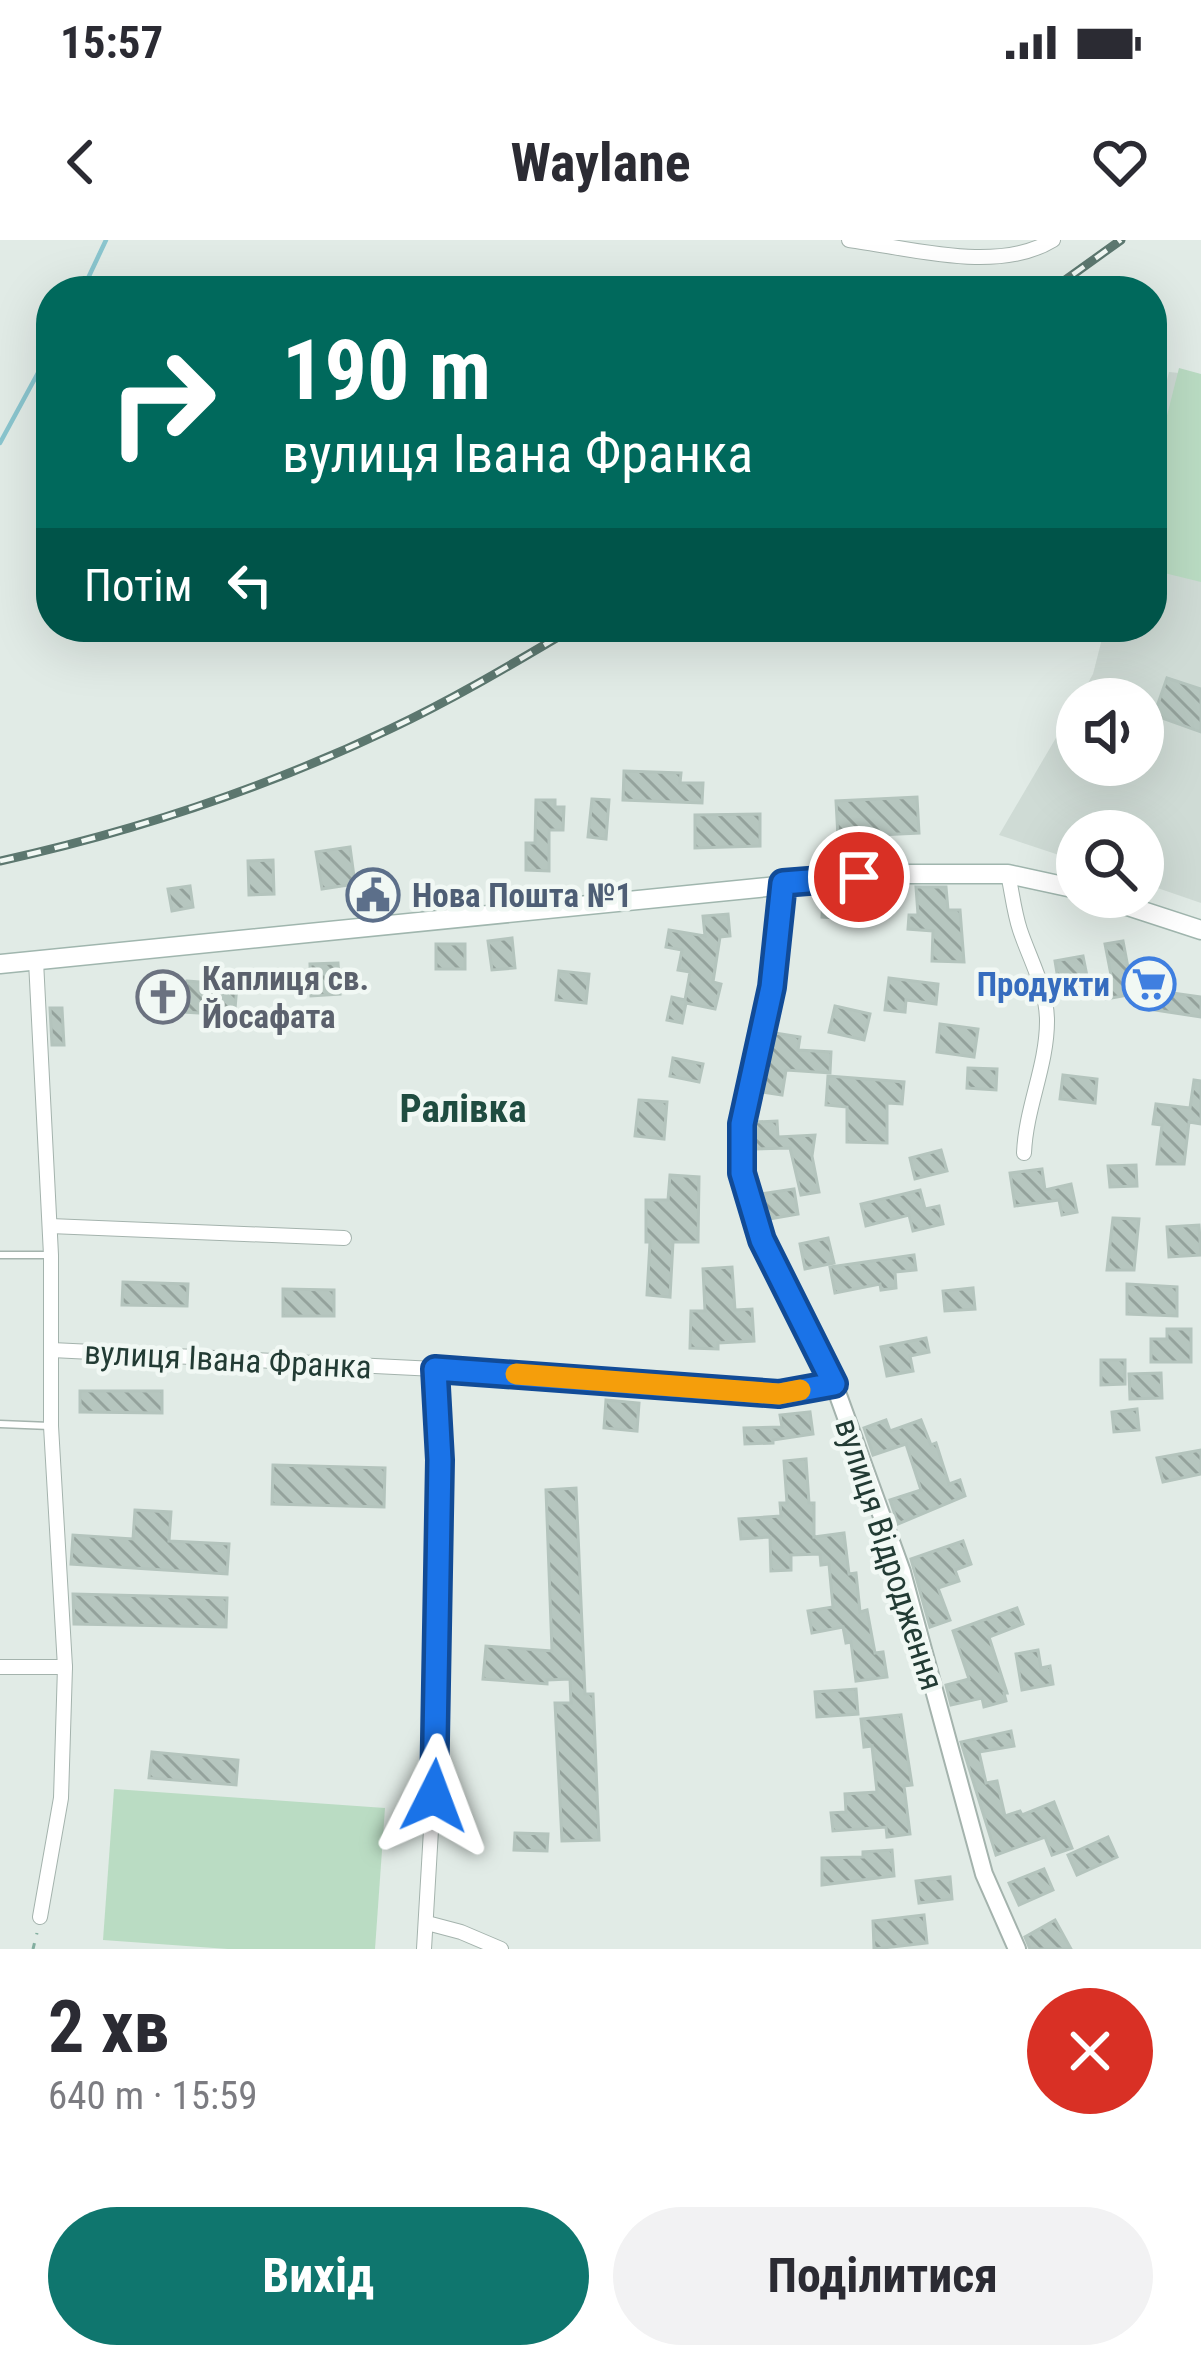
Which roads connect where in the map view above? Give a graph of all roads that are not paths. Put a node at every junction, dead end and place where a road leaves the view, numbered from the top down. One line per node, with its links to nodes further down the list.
1 (849, 240): 2 (street)
2 (1053, 240)
3 (1008, 874): 4 (main road); 5 (main road); 10 (street)
4 (783, 883): 8 (main road); 17 (street, вулиця Відродження)
5 (1056, 885)
6 (1164, 918): 7 (main road)
7 (1201, 930)
8 (36, 961): 9 (main road); 11 (street, вулиця Івана Франка)
9 (0, 964)
10 (1024, 1153)
11 (50, 1226): 12 (street); 14 (street, вулиця Івана Франка)
12 (344, 1238)
13 (0, 1255): 14 (lane)
14 (51, 1255): 15 (street, вулиця Івана Франка)
15 (52, 1350): 16 (street, вулиця Івана Франка); 19 (street, вулиця Івана Франка)
16 (435, 1369): 17 (street, вулиця Івана Франка); 23 (street)
17 (834, 1384): 26 (street, вулиця Відродження)
18 (0, 1424): 19 (lane)
19 (51, 1426): 21 (street, вулиця Івана Франка)
20 (0, 1667): 21 (street)
21 (65, 1667): 22 (street, вулиця Івана Франка)
22 (40, 1917)
23 (427, 1923): 24 (street); 25 (street)
24 (424, 1949)
25 (501, 1949)
26 (1017, 1949)

